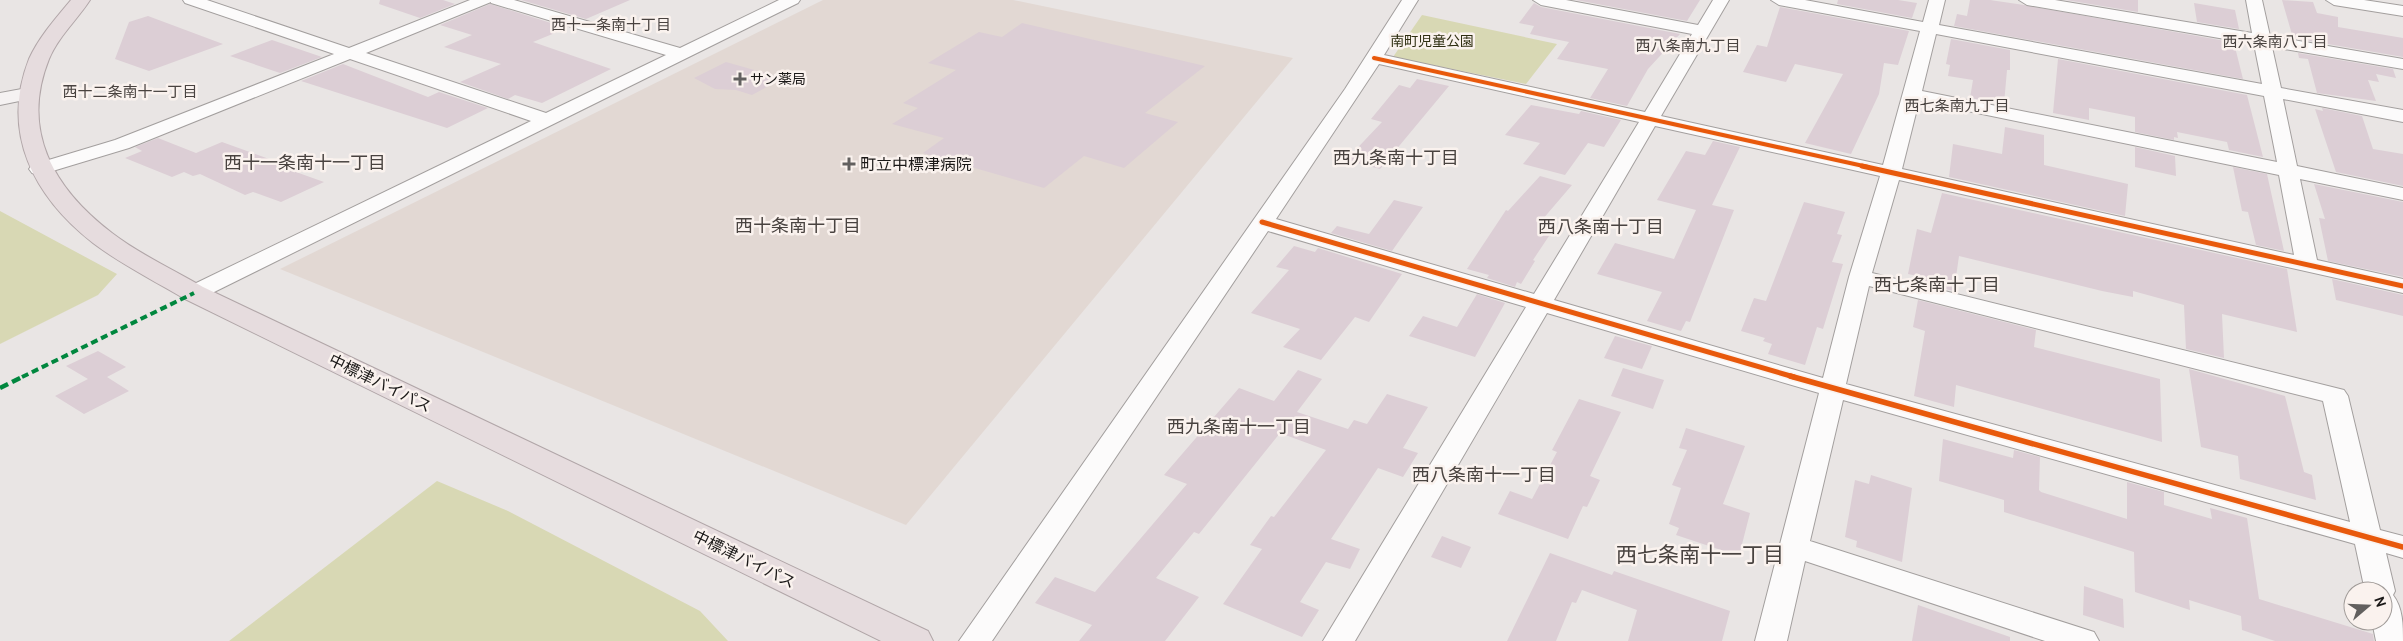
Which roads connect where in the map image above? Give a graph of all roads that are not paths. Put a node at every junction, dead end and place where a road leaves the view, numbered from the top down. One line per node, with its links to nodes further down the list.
1 (81, 0): 24 (highway, 中標津バイパス)
2 (191, 0): 18 (street)
3 (484, 0): 18 (street)
4 (497, 0): 19 (street)
5 (790, 0): 19 (street)
6 (1410, 0): 20 (street)
7 (1541, 0): 16 (street)
8 (1721, 0): 16 (street)
9 (1779, 0): 15 (street)
10 (1937, 0): 15 (street)
11 (2027, 0): 17 (street)
12 (2254, 0): 17 (street)
13 (2334, 0): 14 (street)
14 (2403, 11)
15 (1929, 28): 22 (street); 23 (street)
16 (1703, 31): 26 (street)
17 (2262, 40): 21 (street); 22 (street)
18 (351, 52): 27 (street); 28 (street)
19 (682, 54): 27 (street)
20 (1374, 58): 26 (street); 32 (street)
21 (2403, 64)
22 (2272, 92): 25 (street); 29 (street)
23 (1912, 94): 29 (street); 30 (street)
24 (14, 97): 28 (highway, 中標津バイパス)
25 (2403, 116)
26 (1651, 118): 30 (street); 37 (street)
27 (548, 120): 36 (street)
28 (39, 168): 36 (highway, 中標津バイパス)
29 (2289, 171): 31 (street); 33 (street)
30 (1891, 173): 33 (street); 34 (street)
31 (2403, 194)
32 (1262, 222): 37 (street); 44 (street)
33 (2307, 265): 35 (street)
34 (1860, 277): 38 (street); 39 (street)
35 (2403, 286)
36 (194, 293): 43 (highway, 中標津バイパス)
37 (1540, 304): 38 (street); 45 (street)
38 (1834, 389): 39 (street); 40 (street)
39 (2367, 536): 41 (street); 42 (street)
40 (1796, 547): 46 (street); 47 (street)
41 (2403, 547)
42 (2378, 581)
43 (915, 641)
44 (974, 641)
45 (1339, 641)
46 (1771, 641)
47 (2083, 641)

